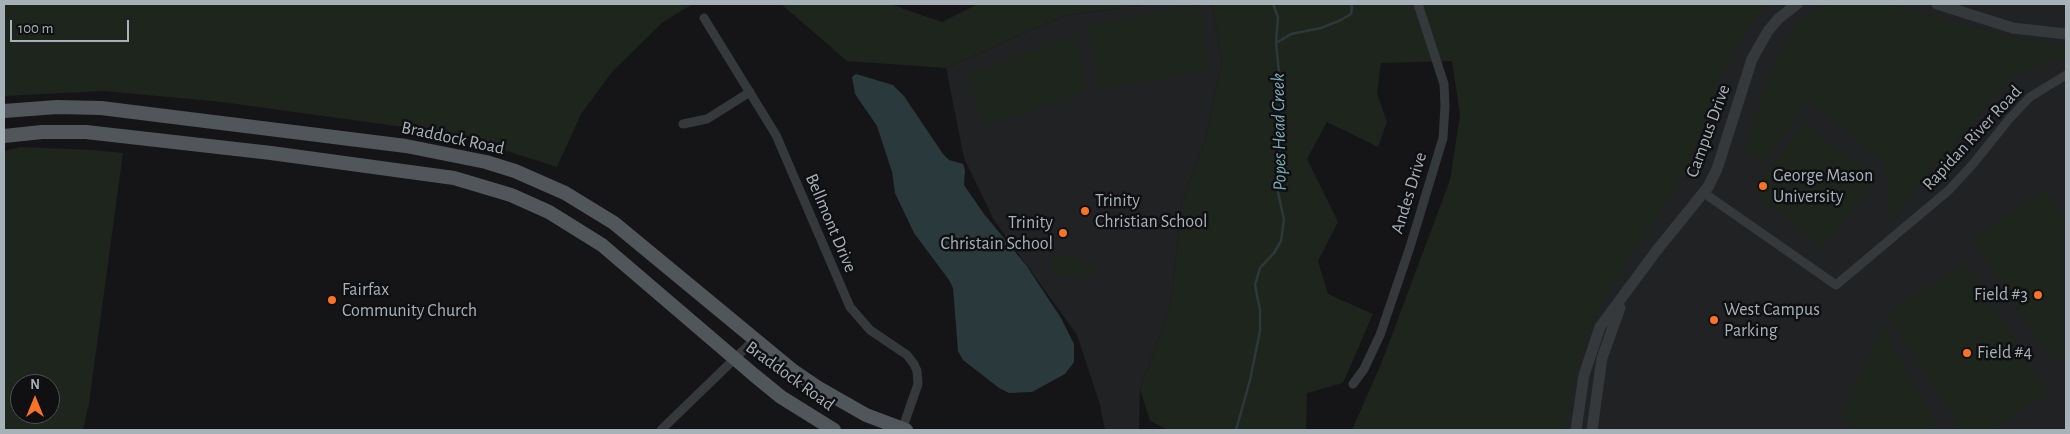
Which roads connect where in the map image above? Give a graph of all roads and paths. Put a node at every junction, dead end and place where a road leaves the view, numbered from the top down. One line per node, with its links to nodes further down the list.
1 (1418, 4): 15 (street, Andes Drive)
2 (1797, 4): 11 (street, Campus Drive)
3 (1937, 4): 5 (street)
4 (704, 18): 7 (street, Bellmont Drive)
5 (2066, 34)
6 (2066, 75): 11 (street, Rapidan River Road)
7 (750, 92): 9 (street); 18 (street, Bellmont Drive)
8 (4, 111): 13 (main road, Braddock Road)
9 (682, 124)
10 (4, 136): 14 (main road, Braddock Road)
11 (1704, 193): 12 (street, Campus Drive)
12 (1626, 292): 19 (street, Campus Drive); 20 (street, Campus Drive)
13 (755, 339): 14 (street); 18 (main road, Braddock Road)
14 (734, 359): 16 (street); 17 (main road, Braddock Road)
15 (1353, 384)
16 (661, 430)
17 (834, 430)
18 (904, 430)
19 (1576, 430)
20 (1592, 430)

